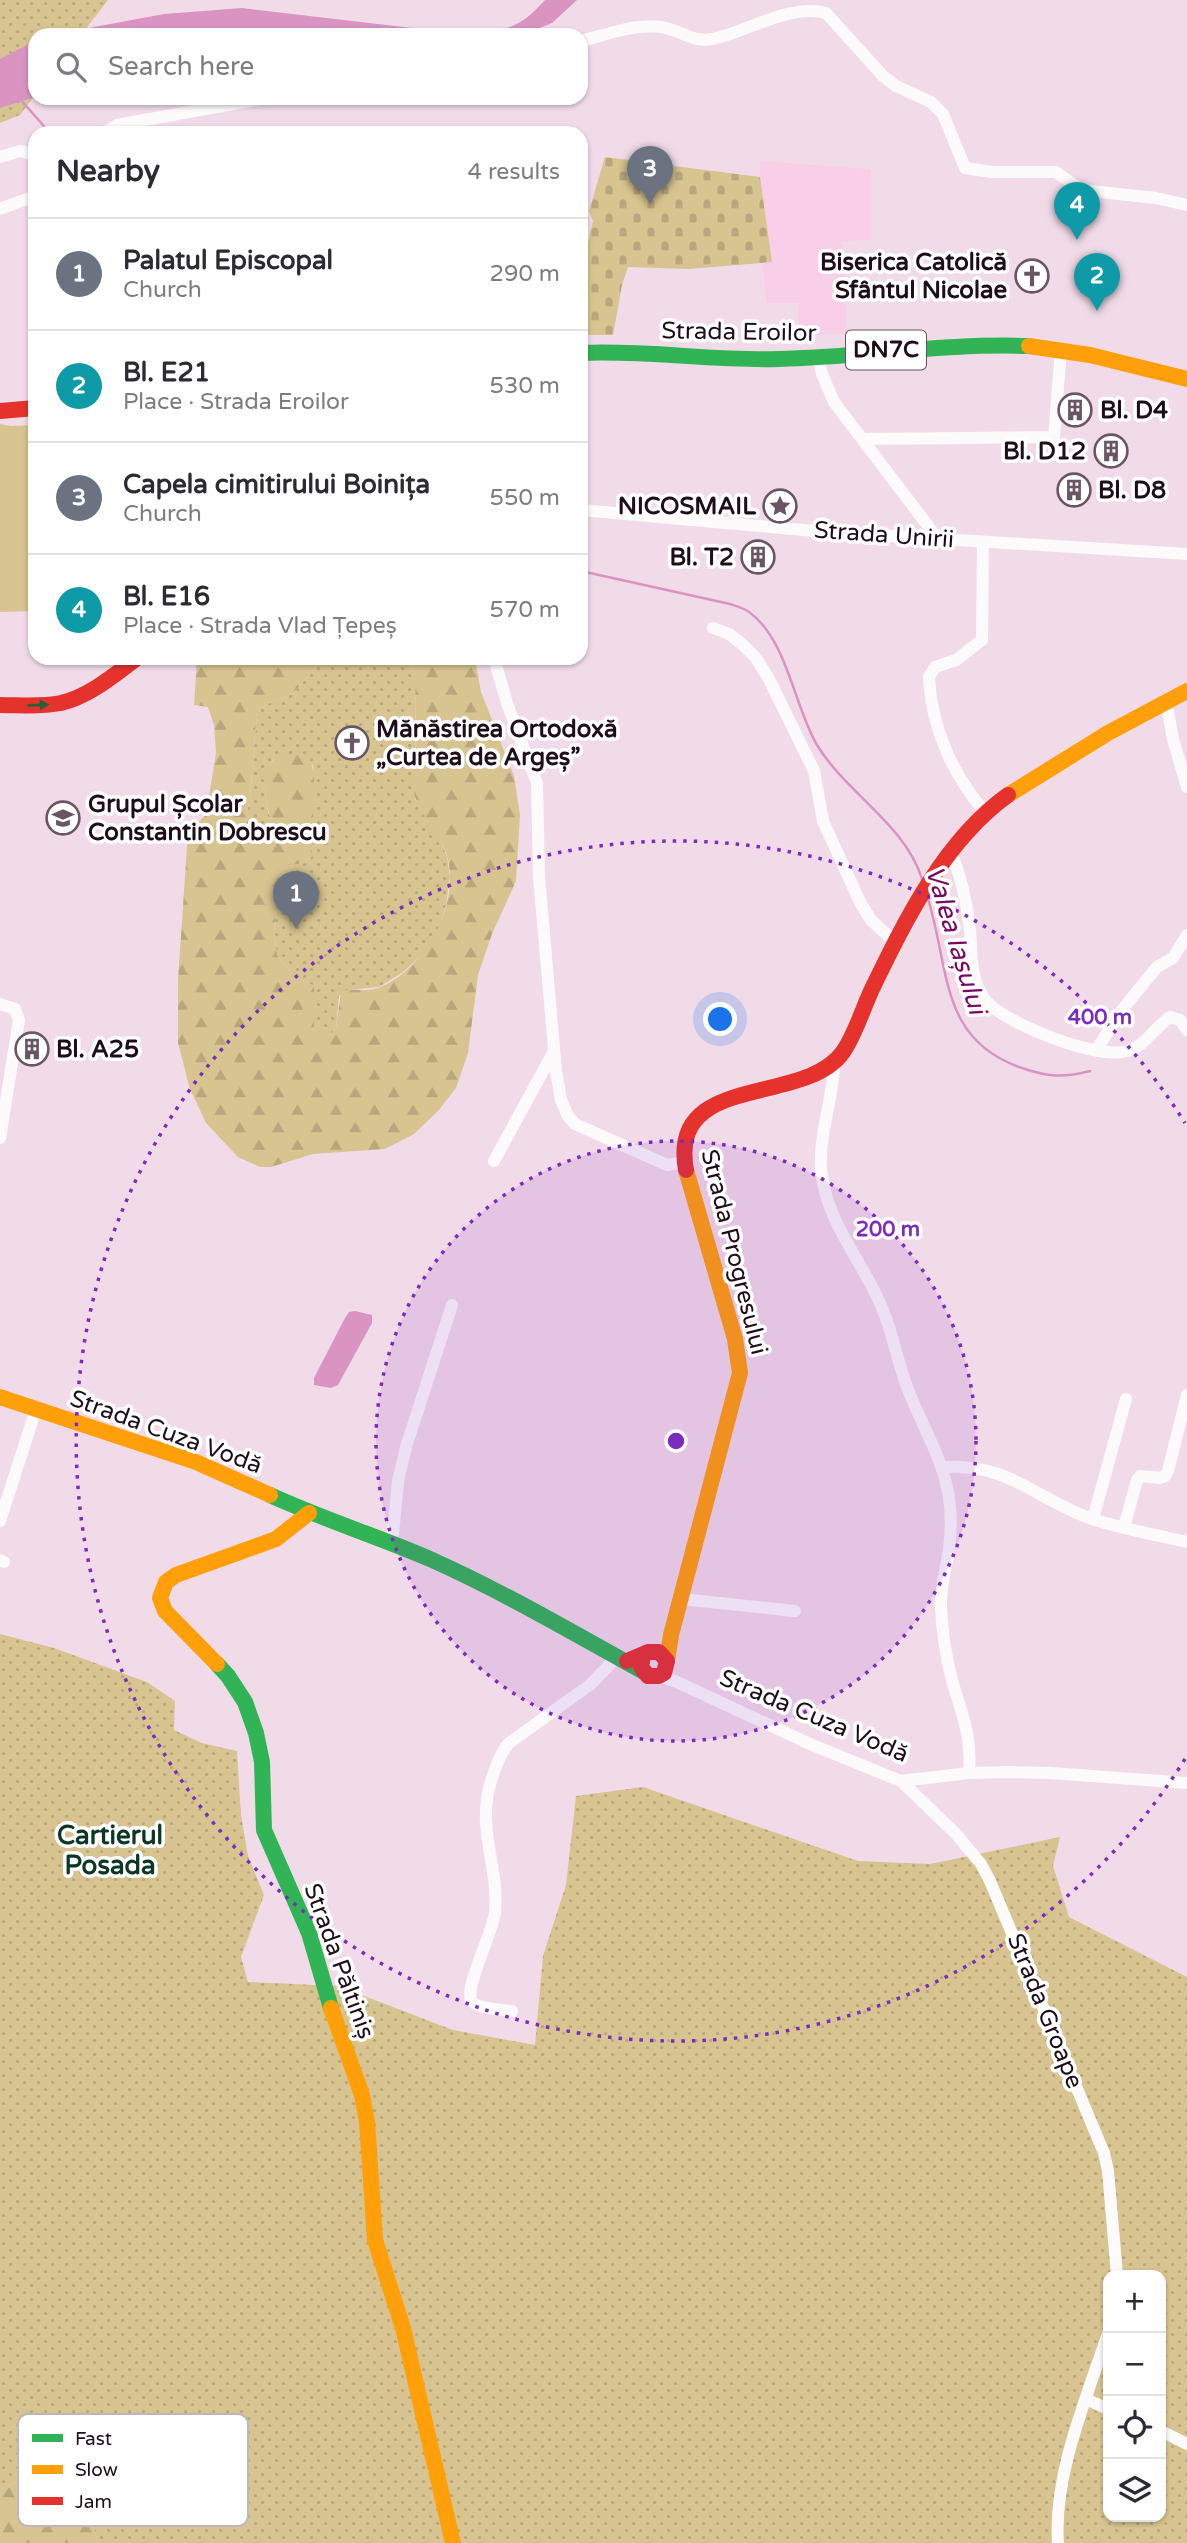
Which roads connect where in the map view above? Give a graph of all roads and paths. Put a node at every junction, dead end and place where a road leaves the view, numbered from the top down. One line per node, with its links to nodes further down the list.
1 (588, 39): 7 (street)
2 (227, 105): 3 (street)
3 (116, 126)
4 (28, 154): 5 (street)
5 (0, 157)
6 (28, 199): 8 (street)
7 (1187, 205)
8 (0, 209)
9 (1061, 350): 11 (street, Strada Eroilor / DN7C); 12 (street, Strada Eroilor / DN7C); 15 (street)
10 (588, 353): 11 (street, Strada Eroilor / DN7C)
11 (818, 356): 15 (street)
12 (1187, 379)
13 (28, 409): 14 (street)
14 (0, 411)
15 (863, 439): 17 (street)
16 (588, 511): 17 (street, Strada Unirii)
17 (939, 539): 18 (street, Strada Unirii)
18 (984, 541): 19 (street, Strada Unirii); 27 (street)
19 (1187, 554)
20 (713, 628): 30 (street)
21 (128, 665): 25 (street, one-way to 21)
22 (496, 665): 34 (street)
23 (1187, 691): 24 (street)
24 (1166, 701): 26 (street); 27 (street)
25 (0, 705)
26 (1187, 787)
27 (986, 813): 28 (street)
28 (946, 860): 30 (street); 33 (street)
29 (1187, 935): 33 (street)
30 (895, 942): 35 (street)
31 (0, 1004): 36 (street)
32 (1187, 1030): 33 (street)
33 (1097, 1049)
34 (554, 1051): 37 (street); 38 (street)
35 (834, 1064): 38 (street, Strada Progresului); 44 (street)
36 (0, 1138)
37 (494, 1161)
38 (685, 1162): 51 (street, Strada Progresului)
39 (452, 1305): 50 (street)
40 (1187, 1395): 48 (street)
41 (0, 1397): 43 (street, Strada Cuza Vodă)
42 (1126, 1399): 46 (street)
43 (36, 1409): 45 (street, Strada Cuza Vodă); 47 (street)
44 (941, 1467): 46 (street); 55 (street)
45 (309, 1513): 50 (street, Strada Cuza Vodă); 65 (street, Strada Păltiniș)
46 (1093, 1519): 48 (street)
47 (0, 1521)
48 (1124, 1527): 49 (street)
49 (1187, 1542)
50 (393, 1545): 53 (street, Strada Cuza Vodă)
51 (682, 1599): 52 (street); 54 (street, Strada Progresului)
52 (795, 1611)
53 (621, 1660): 54 (street); 58 (street)
54 (655, 1664): 56 (street, Strada Cuza Vodă)
55 (969, 1773): 56 (street, Strada Cuza Vodă); 57 (street, Strada Cuza Vodă)
56 (901, 1781): 59 (street, Strada Groape)
57 (1187, 1783)
58 (512, 2011)
59 (1117, 2270)
60 (1103, 2348): 61 (street)
61 (1086, 2399): 62 (street); 66 (street)
62 (1103, 2407)
63 (1166, 2434): 64 (street)
64 (1187, 2444)
65 (453, 2543)
66 (1058, 2543)

